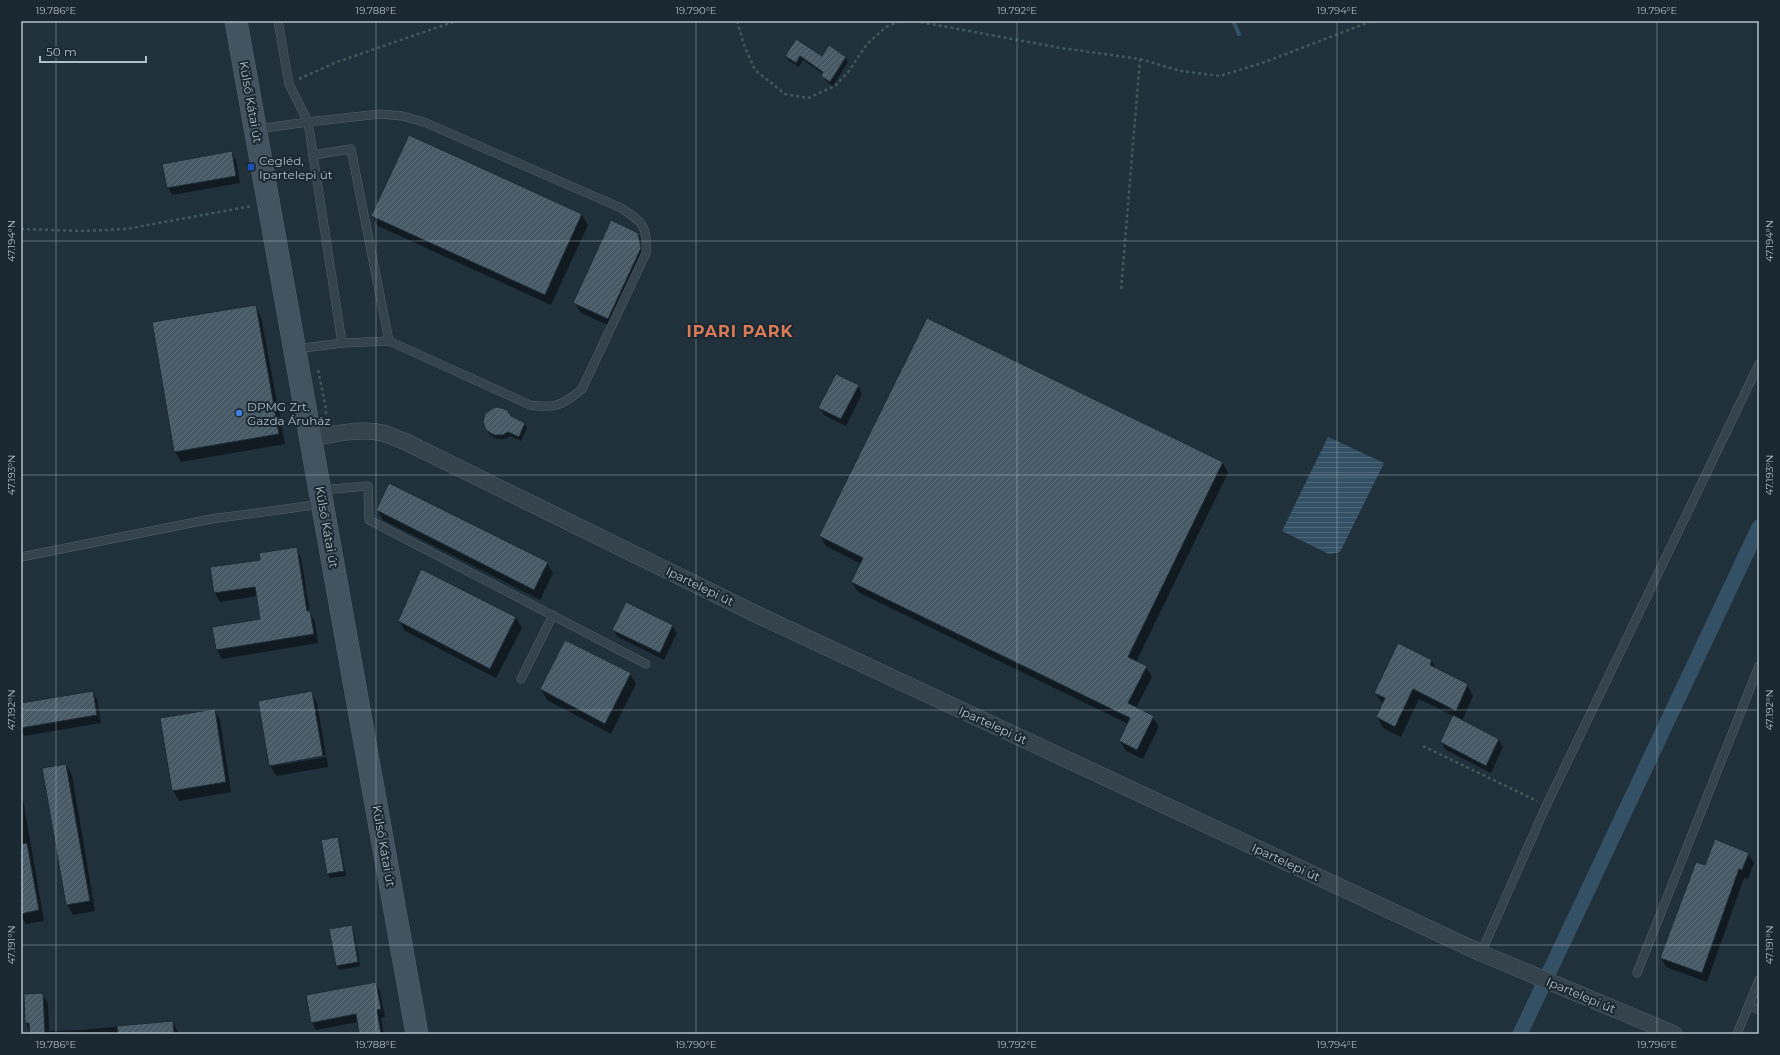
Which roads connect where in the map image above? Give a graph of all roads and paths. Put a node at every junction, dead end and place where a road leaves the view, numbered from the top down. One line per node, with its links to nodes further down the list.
1 (236, 21): 11 (main road, Külső Kátai út)
2 (278, 21): 9 (lane)
3 (456, 21): 9 (path)
4 (737, 21): 5 (path)
5 (900, 21)
6 (914, 21): 8 (path)
7 (1372, 21): 8 (path)
8 (1140, 59): 15 (path)
9 (289, 84): 10 (lane)
10 (308, 122): 11 (lane); 12 (lane); 16 (lane)
11 (256, 129): 13 (main road, Külső Kátai út)
12 (313, 155): 16 (lane); 17 (lane)
13 (268, 203): 14 (path); 18 (main road, Külső Kátai út)
14 (21, 229)
15 (1120, 290)
16 (389, 342): 17 (lane)
17 (342, 343): 18 (lane)
18 (296, 350): 20 (main road, Külső Kátai út)
19 (1759, 364): 28 (lane)
20 (311, 438): 21 (main road, Külső Kátai út); 29 (street, Ipartelepi út)
21 (322, 497): 22 (lane); 23 (lane); 34 (main road, Külső Kátai út)
22 (21, 557)
23 (553, 615): 24 (lane); 26 (lane)
24 (646, 664)
25 (1759, 666): 30 (lane)
26 (521, 679)
27 (1423, 746): 28 (path)
28 (1546, 806): 29 (lane)
29 (1482, 953): 35 (street, Ipartelepi út)
30 (1637, 973)
31 (1759, 980): 32 (lane)
32 (1749, 1005): 33 (lane); 36 (lane)
33 (1759, 1010)
34 (417, 1034)
35 (1674, 1034)
36 (1737, 1034)

